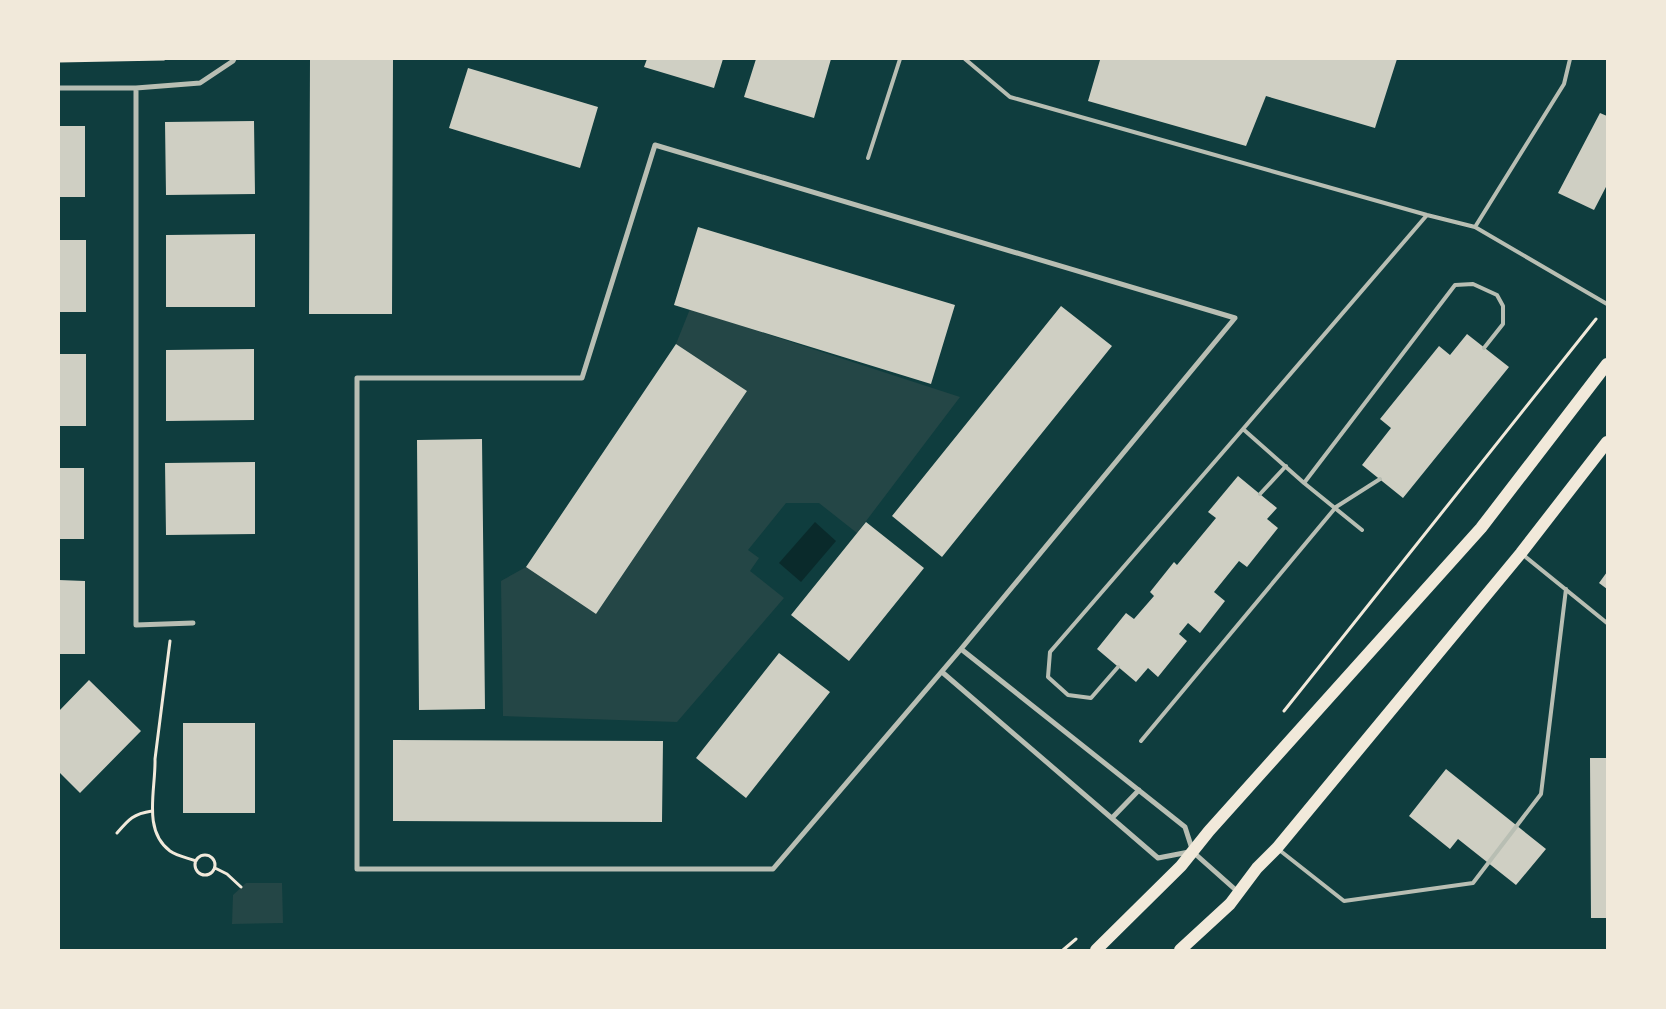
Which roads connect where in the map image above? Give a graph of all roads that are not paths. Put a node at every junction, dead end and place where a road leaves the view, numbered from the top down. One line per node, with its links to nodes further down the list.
1 (900, 59): 7 (lane)
2 (965, 59): 8 (lane)
3 (1570, 59): 9 (lane)
4 (234, 60): 6 (street)
5 (59, 88): 6 (street)
6 (136, 88): 23 (street)
7 (868, 158)
8 (1426, 215): 9 (lane); 13 (lane)
9 (1475, 227): 10 (lane)
10 (1607, 304)
11 (1484, 348): 17 (lane)
12 (1607, 364): 32 (main road)
13 (1243, 430): 15 (lane); 26 (lane)
14 (1607, 442): 21 (main road)
15 (1286, 466): 17 (lane); 18 (lane)
16 (1380, 480): 19 (lane)
17 (1304, 482): 19 (lane)
18 (1260, 494)
19 (1336, 507): 20 (lane); 28 (lane)
20 (1362, 530)
21 (1521, 553): 22 (lane); 31 (main road)
22 (1566, 589): 24 (lane); 31 (lane)
23 (193, 623)
24 (1607, 623)
25 (961, 650): 27 (street); 27 (street); 29 (street)
26 (1118, 667)
27 (942, 672): 30 (street)
28 (1141, 741)
29 (1139, 790): 30 (street); 32 (street)
30 (1112, 818): 32 (street)
31 (1277, 848): 33 (main road)
32 (1193, 852): 33 (street); 34 (main road)
33 (1238, 892): 35 (main road)
34 (1096, 950)
35 (1180, 950)

